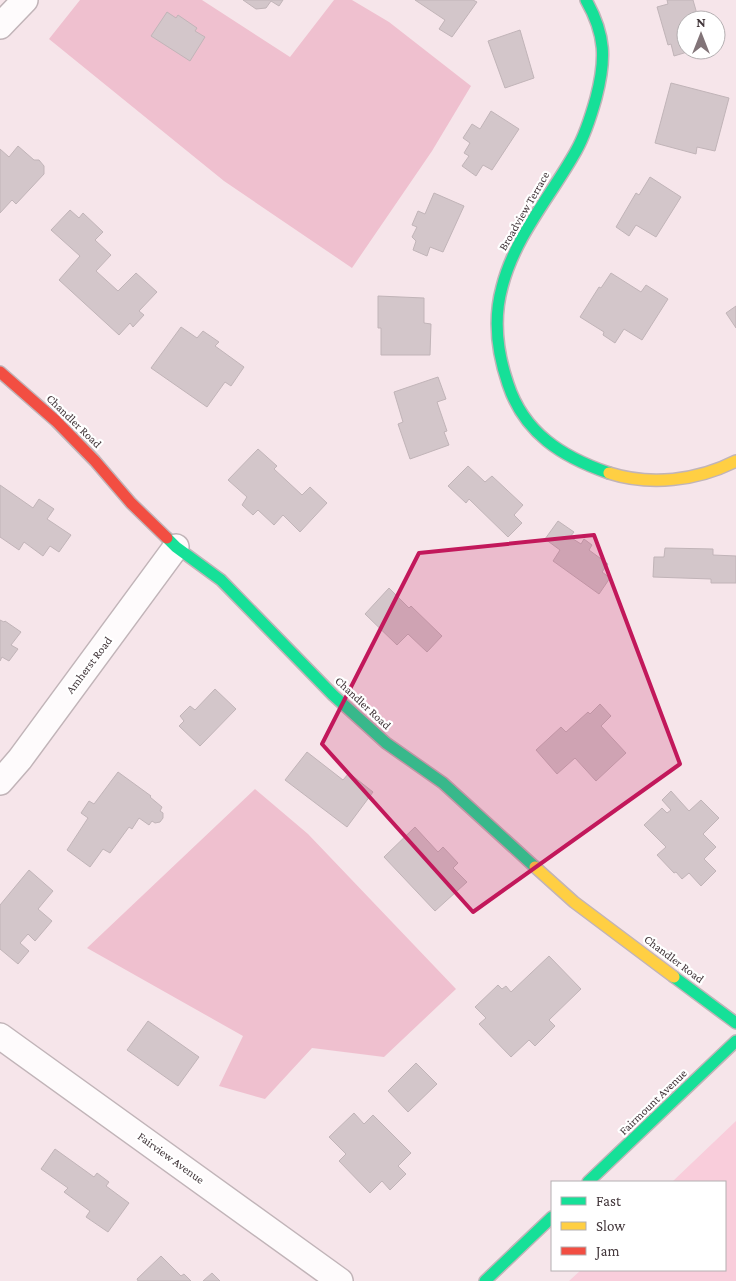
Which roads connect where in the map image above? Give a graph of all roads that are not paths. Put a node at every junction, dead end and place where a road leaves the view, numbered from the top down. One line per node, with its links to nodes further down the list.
1 (25, 0): 3 (street)
2 (586, 0): 5 (street, Broadview Terrace)
3 (0, 26)
4 (0, 372): 6 (street, Chandler Road)
5 (736, 461)
6 (176, 547): 7 (street, Amherst Road); 8 (street, Chandler Road)
7 (0, 782)
8 (736, 1023)
9 (0, 1036): 13 (street, Fairview Avenue)
10 (736, 1041): 11 (street, Fairmount Avenue)
11 (589, 1181)
12 (551, 1218): 14 (street)
13 (340, 1281)
14 (485, 1281)

